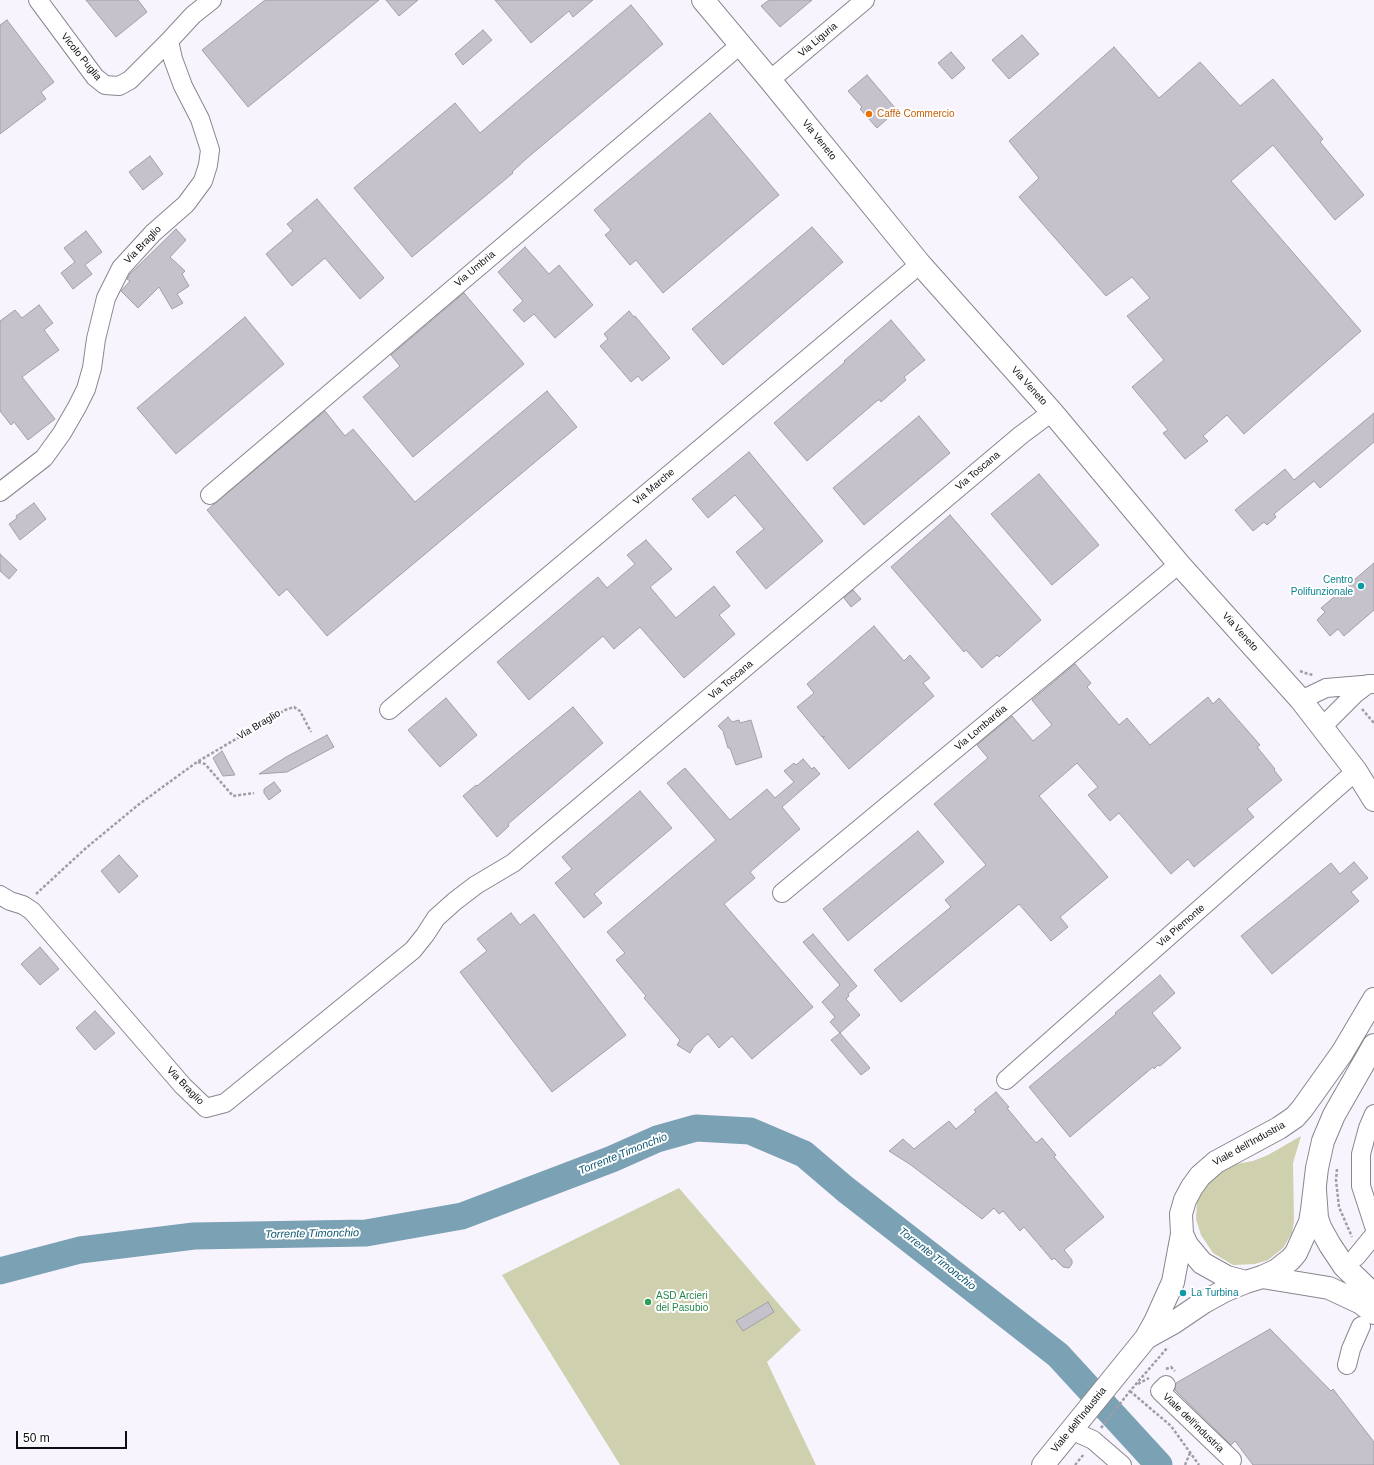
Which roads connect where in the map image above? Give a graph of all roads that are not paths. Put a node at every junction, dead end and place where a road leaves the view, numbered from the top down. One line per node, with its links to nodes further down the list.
1 (38, 0): 5 (street, Vicolo Puglia)
2 (212, 0): 5 (street)
3 (703, 0): 6 (main road, Via Veneto)
4 (865, 0): 7 (street, Via Liguria)
5 (169, 41): 10 (street, Via Braglio)
6 (740, 45): 7 (main road, Via Veneto); 11 (street, Via Umbria)
7 (770, 80): 8 (main road, Via Veneto)
8 (920, 264): 9 (main road, Via Veneto); 15 (street, Via Marche)
9 (1052, 412): 12 (main road, Via Veneto); 21 (street, Via Toscana)
10 (0, 492)
11 (210, 494)
12 (1178, 564): 14 (main road, Via Veneto); 19 (street, Via Lombardia)
13 (1371, 684): 14 (street); 16 (street)
14 (1301, 700): 16 (main road, Via Veneto)
15 (389, 710)
16 (1322, 727): 17 (main road, Via Veneto)
17 (1365, 773): 18 (main road, Via Veneto); 24 (street, Via Piemonte)
18 (1374, 800)
19 (782, 893)
20 (0, 895): 21 (street, Via Braglio)
21 (413, 950)
22 (1374, 999): 28 (main road, Viale dell'Industria)
23 (1374, 1045): 26 (main road, Viale dell'Industria)
24 (1006, 1080)
25 (1374, 1114): 27 (street)
26 (1314, 1190): 31 (main road, Viale dell'Industria); 32 (main road)
27 (1374, 1226)
28 (1182, 1234): 31 (main road, Viale dell'Industria); 33 (main road, Viale dell'Industria)
29 (1374, 1235): 30 (street)
30 (1356, 1257)
31 (1254, 1280): 32 (main road); 33 (main road, Viale dell'Industria)
32 (1370, 1305): 34 (street)
33 (1146, 1338): 36 (main road, Viale dell'Industria)
34 (1347, 1365)
35 (1166, 1385): 37 (street, Viale dell'industria)
36 (1075, 1425): 38 (main road, Viale dell'Industria); 39 (street)
37 (1232, 1460)
38 (1043, 1465)
39 (1122, 1465)

